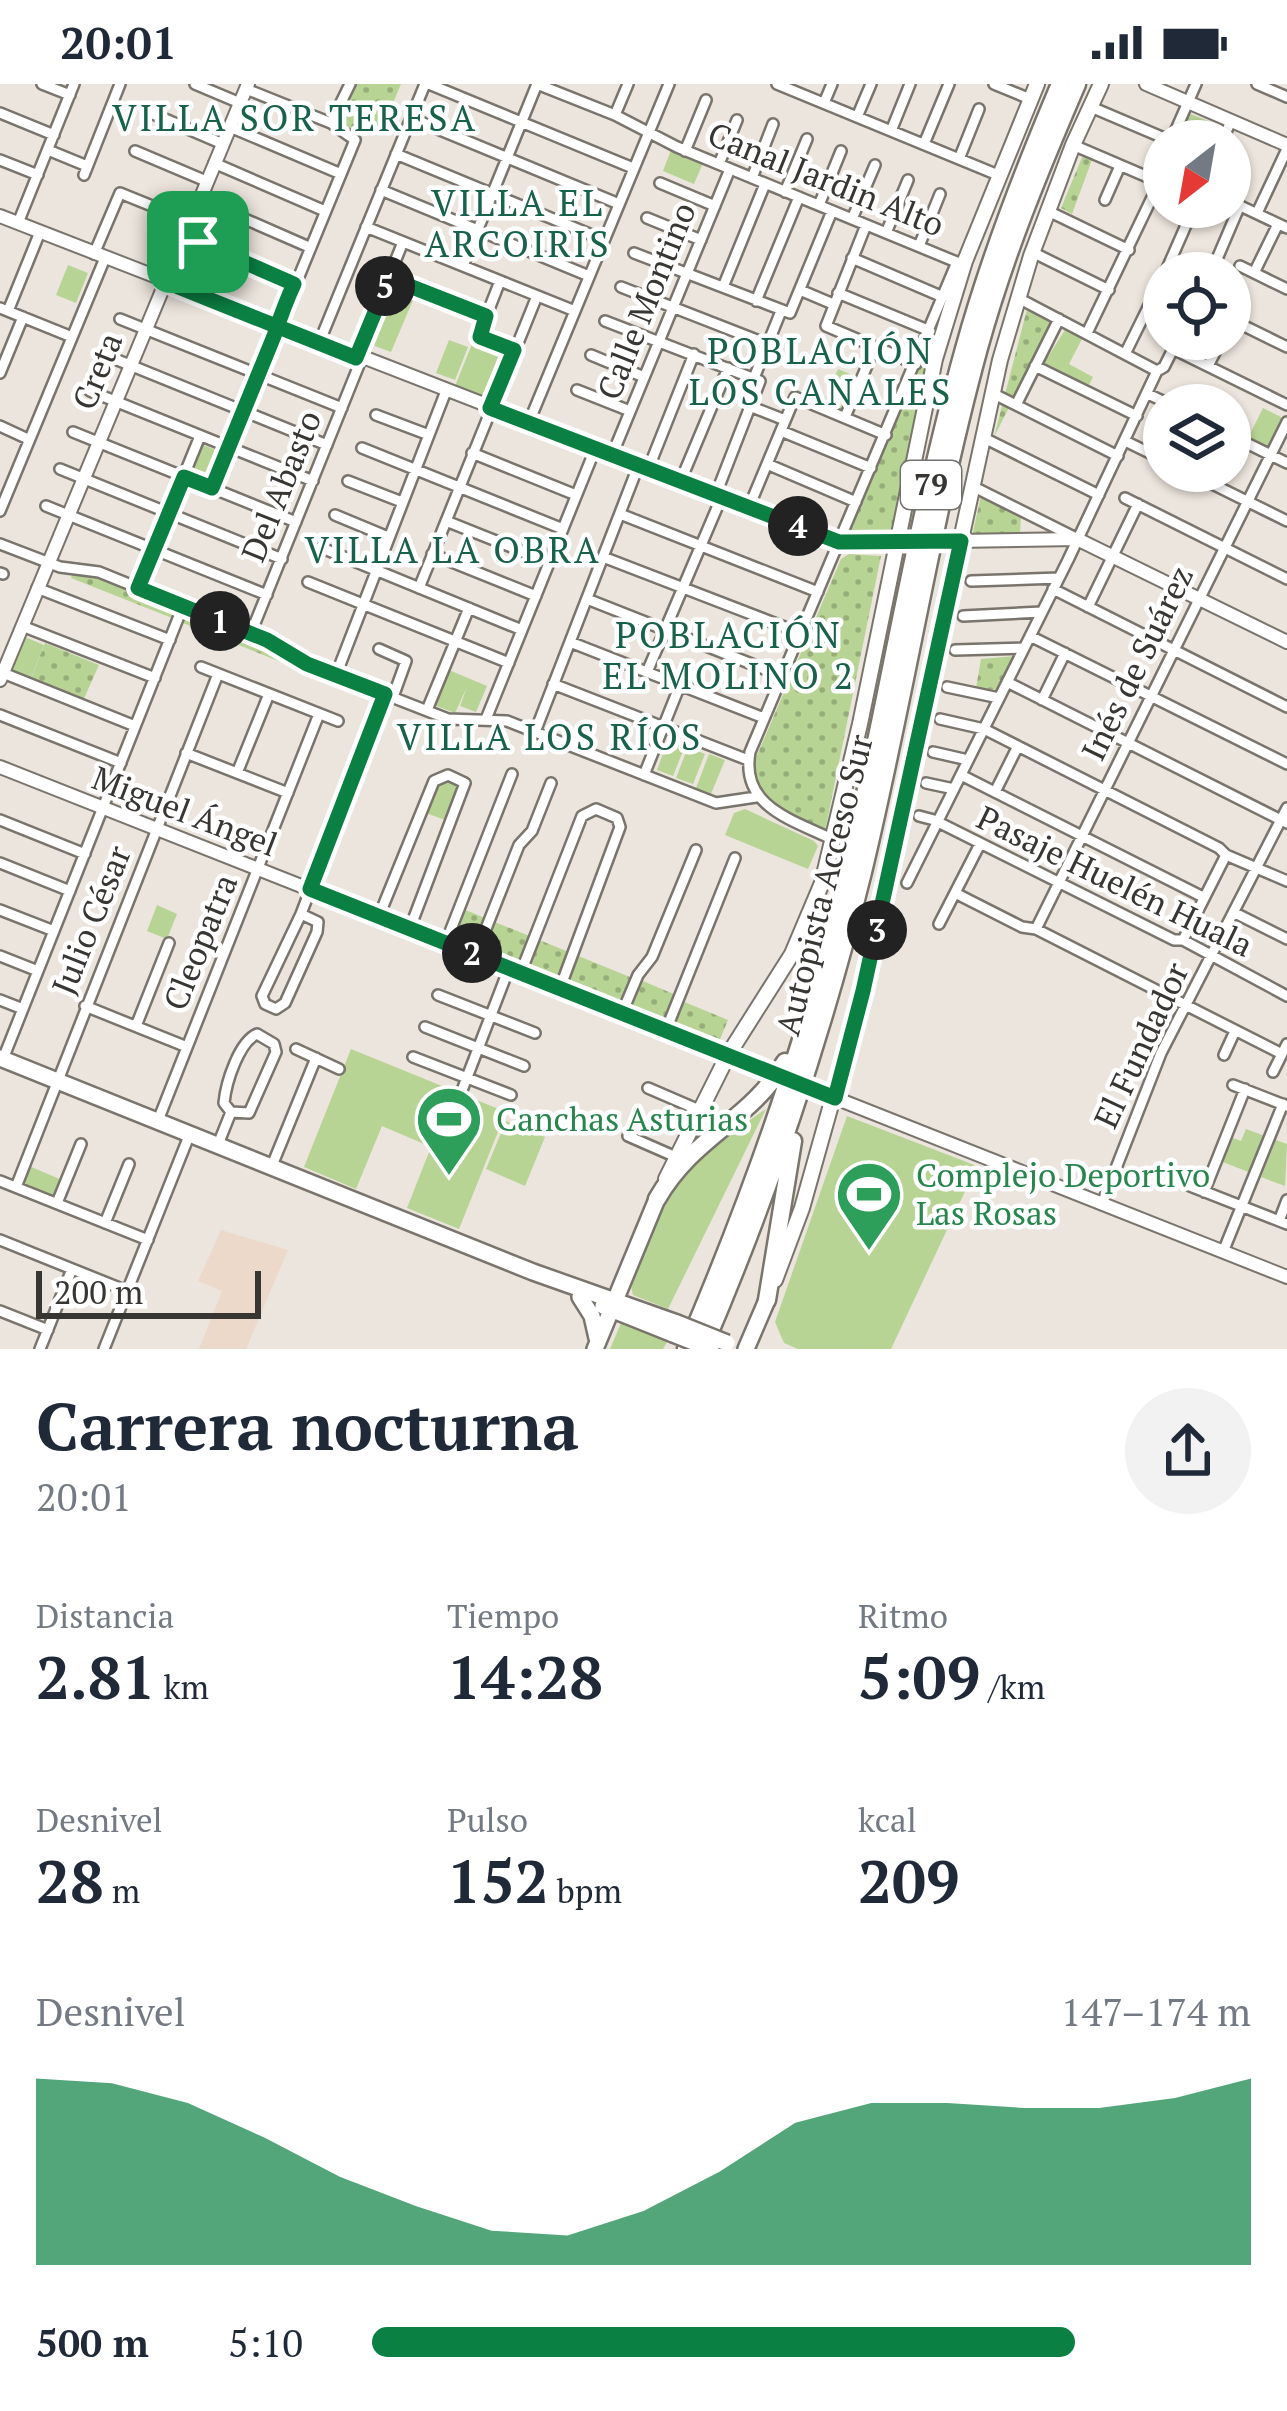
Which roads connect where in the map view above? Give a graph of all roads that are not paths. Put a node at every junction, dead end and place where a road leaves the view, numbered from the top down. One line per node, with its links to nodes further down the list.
1 (42, 84): 24 (street)
2 (120, 84): 56 (street)
3 (195, 84): 30 (street)
4 (427, 84): 38 (street); 42 (street)
5 (537, 84): 27 (street, Canal Jardin Alto); 42 (street)
6 (585, 84): 27 (street)
7 (628, 84): 36 (street)
8 (669, 84): 49 (street)
9 (777, 84): 23 (street)
10 (832, 84): 31 (street)
11 (871, 84): 37 (street)
12 (910, 84): 48 (street)
13 (949, 84): 53 (street)
14 (994, 84): 25 (street)
15 (1060, 84): 401 (highway, Autopista Acceso Sur / 79)
16 (1077, 84): 419 (highway, Autopista Acceso Sur / 79)
17 (1101, 84): 32 (main road)
18 (1146, 84): 29 (street)
19 (1196, 84): 29 (street)
20 (1257, 84): 26 (street)
21 (346, 85): 43 (street)
22 (247, 87): 30 (street, Creta); 43 (street)
23 (791, 87): 31 (street)
24 (72, 90): 50 (street)
25 (1033, 91): 71 (main road)
26 (1287, 97)
27 (578, 100): 36 (street, Canal Jardin Alto)
28 (706, 100): 58 (street)
29 (1188, 102): 40 (street); 41 (street)
30 (240, 104): 45 (street, Creta)
31 (824, 104): 37 (street)
32 (1091, 107): 46 (street); 54 (main road)
33 (979, 109): 62 (street)
34 (152, 112): 52 (street)
35 (0, 113): 50 (street)
36 (615, 115): 49 (street, Canal Jardin Alto)
37 (857, 117): 48 (street)
38 (411, 118): 60 (street); 61 (street)
39 (737, 120): 67 (street, Calle Montino)
40 (1181, 120)
41 (1229, 120)
42 (522, 122): 61 (street); 68 (street)
43 (331, 124): 69 (street)
44 (773, 124): 73 (street)
45 (230, 127): 52 (street, Creta); 69 (street)
46 (1143, 129)
47 (1251, 130): 55 (street)
48 (891, 131): 53 (street)
49 (648, 132): 58 (street, Canal Jardin Alto); 68 (street)
50 (54, 135): 56 (street)
51 (807, 139): 79 (street)
52 (223, 143): 64 (street, Creta)
53 (924, 145): 62 (street)
54 (1073, 145): 66 (street); 91 (main road)
55 (1287, 147): 92 (street)
56 (48, 150): 70 (street)
57 (135, 151): 75 (street)
58 (685, 151): 67 (street, Canal Jardin Alto)
59 (841, 151): 87 (street)
60 (396, 154): 78 (street); 80 (street)
61 (507, 158): 80 (street); 85 (street)
62 (958, 159): 71 (street)
63 (0, 160): 70 (street)
64 (214, 164): 75 (street, Creta); 89 (street)
65 (875, 165): 95 (street)
66 (1120, 166): 72 (street); 84 (street)
67 (724, 167): 73 (street, Canal Jardin Alto); 86 (street, Calle Montino)
68 (634, 168): 85 (street)
69 (340, 174): 89 (street)
70 (38, 175): 98 (street)
71 (998, 175): 116 (main road)
72 (1143, 176)
73 (752, 178): 77 (street, Canal Jardin Alto)
74 (908, 180): 104 (street)
75 (206, 181): 83 (street, Creta)
76 (660, 183): 86 (street)
77 (765, 184): 79 (street, Canal Jardin Alto); 127 (street)
78 (382, 190): 101 (street); 102 (street)
79 (785, 192): 82 (street, Canal Jardin Alto)
80 (493, 194): 102 (street); 106 (street)
81 (940, 194): 109 (street)
82 (799, 197): 87 (street, Canal Jardin Alto); 135 (street)
83 (198, 200): 97 (street, Creta); 110 (street)
84 (1105, 200)
85 (619, 204): 106 (street)
86 (715, 206): 107 (street, Calle Montino)
87 (819, 206): 90 (street, Canal Jardin Alto)
88 (1251, 210): 92 (street)
89 (325, 211): 110 (street)
90 (832, 211): 95 (street, Canal Jardin Alto); 129 (street)
91 (1048, 211): 111 (street); 112 (main road)
92 (1257, 213): 100 (street)
93 (0, 216): 98 (street)
94 (647, 218): 107 (street)
95 (853, 219): 99 (street, Canal Jardin Alto)
96 (1143, 219): 111 (street)
97 (189, 221): 105 (street, Creta); 114 (street)
98 (18, 223): 103 (street)
99 (866, 225): 104 (street, Canal Jardin Alto); 115 (street)
100 (1282, 226): 119 (street)
101 (366, 227): 108 (street); 153 (street)
102 (478, 230): 117 (street); 121 (street)
103 (40, 232): 114 (street); 137 (street)
104 (886, 233): 109 (street, Canal Jardin Alto)
105 (183, 236): 123 (street, Creta); 125 (street)
106 (604, 240): 121 (street)
107 (700, 240): 120 (street, Calle Montino)
108 (403, 242): 117 (street); 122 (street, Del Abasto)
109 (919, 246): 116 (street, Canal Jardin Alto)
110 (309, 247): 125 (street)
111 (1129, 250): 130 (street)
112 (1032, 252): 130 (street); 134 (main road)
113 (634, 253): 120 (street)
114 (100, 256): 123 (street); 151 (street)
115 (852, 258): 132 (street); 133 (street)
116 (960, 263): 132 (street); 256 (main road)
117 (463, 266): 124 (street)
118 (1251, 271): 119 (street)
119 (1254, 272): 128 (street)
120 (687, 274): 127 (street); 136 (street, Calle Montino)
121 (589, 276): 138 (street)
122 (389, 278): 140 (street); 162 (street, Del Abasto)
123 (164, 281): 146 (street); 147 (street, Creta)
124 (500, 281): 131 (street); 140 (street)
125 (294, 284): 146 (street)
126 (621, 287): 136 (street)
127 (723, 287): 135 (street)
128 (1287, 289)
129 (800, 290): 133 (street); 139 (street)
130 (1109, 290): 150 (street)
131 (537, 296): 138 (street); 157 (street)
132 (943, 297): 149 (street)
133 (836, 298): 149 (street); 155 (street)
134 (1018, 298): 144 (street); 180 (main road)
135 (756, 301): 139 (street)
136 (673, 307): 152 (street, Calle Montino); 154 (street)
137 (4, 310): 141 (street)
138 (574, 311): 193 (street)
139 (785, 312): 154 (street)
140 (486, 316): 157 (street)
141 (22, 317): 151 (street); 172 (street)
142 (1143, 317): 158 (street)
143 (120, 319): 147 (street)
144 (1059, 319): 150 (street); 168 (street)
145 (605, 321): 152 (street)
146 (277, 326): 153 (street); 173 (street)
147 (143, 328): 167 (street, Creta); 173 (street)
148 (1251, 330): 156 (street)
149 (930, 331): 166 (street)
150 (1087, 333): 158 (street)
151 (72, 337): 202 (street)
152 (659, 341): 159 (street); 174 (street, Calle Montino)
153 (319, 343): 162 (street)
154 (767, 344): 175 (street)
155 (875, 347): 166 (street); 192 (street)
156 (1287, 347)
157 (514, 350): 187 (street)
158 (1126, 352): 171 (street)
159 (694, 354): 170 (street); 217 (street)
160 (105, 355): 167 (street)
161 (591, 355): 174 (street)
162 (359, 359): 179 (street); 186 (street, Del Abasto)
163 (1168, 360): 171 (street)
164 (1199, 360): 169 (street)
165 (1211, 360): 169 (street)
166 (916, 364): 199 (street)
167 (129, 365): 181 (street, Creta); 188 (street)
168 (1035, 366): 183 (street); 191 (street)
169 (1208, 366): 184 (street)
170 (728, 368): 175 (street); 223 (street)
171 (1157, 371): 176 (street)
172 (0, 374)
173 (259, 374): 186 (street); 188 (street)
174 (644, 377): 189 (street, Calle Montino)
175 (757, 380): 185 (street)
176 (1152, 384)
177 (577, 389): 189 (street)
178 (90, 391): 181 (street)
179 (446, 391): 187 (street); 198 (street)
180 (992, 393): 183 (street); 201 (main road)
181 (115, 401): 200 (street); 204 (street, Creta)
182 (1143, 404): 191 (street)
183 (1016, 405): 214 (street)
184 (1287, 405)
185 (752, 406): 196 (street); 231 (street)
186 (342, 408): 205 (street, Del Abasto)
187 (490, 408): 193 (street); 211 (street)
188 (244, 411): 205 (street); 207 (street)
189 (630, 411): 212 (street, Calle Montino)
190 (376, 415): 198 (street)
191 (1137, 416): 203 (street)
192 (845, 417): 196 (street); 199 (street)
193 (529, 422): 208 (street)
194 (1287, 422): 213 (street, Inés de Suárez)
195 (0, 426): 202 (street)
196 (783, 426): 216 (street); 219 (street)
197 (73, 432): 204 (street)
198 (429, 435): 218 (street)
199 (886, 435): 219 (street)
200 (200, 436): 207 (street); 221 (street)
201 (982, 437): 227 (main road); 232 (street)
202 (28, 439): 240 (street)
203 (1125, 441): 210 (street); 214 (street)
204 (98, 442): 221 (street); 222 (street, Creta)
205 (327, 445): 225 (street, Del Abasto)
206 (1251, 446): 213 (street)
207 (229, 447): 225 (street); 228 (street)
208 (596, 447): 212 (street); 230 (street)
209 (362, 448): 218 (street)
210 (1143, 449)
211 (472, 453): 226 (street); 230 (street)
212 (613, 453): 217 (street)
213 (1270, 455): 215 (street); 236 (street, Inés de Suárez)
214 (1118, 456): 232 (street)
215 (1287, 463)
216 (767, 464): 235 (street); 239 (street)
217 (644, 466): 223 (street); 243 (street)
218 (416, 468): 226 (street); 234 (street)
219 (871, 468): 235 (street)
220 (60, 469): 222 (street)
221 (184, 477): 228 (street); 242 (street)
222 (84, 478): 242 (street); 244 (street, Creta)
223 (681, 480): 231 (street)
224 (348, 481): 234 (street)
225 (313, 482): 248 (street, Del Abasto)
226 (459, 486): 246 (street); 249 (street)
227 (972, 486): 241 (street); 253 (main road)
228 (212, 488): 248 (street)
229 (1227, 492): 236 (street)
230 (576, 495): 249 (street)
231 (719, 495): 239 (street); 257 (street)
232 (1099, 495): 252 (street)
233 (1125, 498): 237 (street)
234 (402, 502): 250 (street)
235 (856, 502): 254 (street)
236 (1247, 502): 247 (street); 259 (street, Inés de Suárez)
237 (1138, 505): 259 (street); 262 (street)
238 (46, 506): 244 (street)
239 (749, 507): 254 (street)
240 (0, 511)
241 (1023, 511): 251 (street); 252 (street)
242 (169, 513): 260 (street); 264 (street)
243 (620, 514): 257 (street); 263 (street)
244 (69, 515): 260 (street); 265 (street, Creta)
245 (335, 515): 250 (street)
246 (446, 520): 261 (street); 266 (street)
247 (1287, 521)
248 (296, 522): 264 (street, Del Abasto)
249 (563, 529): 266 (street)
250 (388, 536): 267 (street)
251 (1021, 538): 252 (street); 253 (street)
252 (1077, 539): 262 (street); 268 (street)
253 (958, 541): 256 (street, bridge); 428 (main road)
254 (839, 542): 256 (street); 277 (street)
255 (0, 544): 265 (street)
256 (899, 544): 360 (main road)
257 (701, 546): 275 (street); 277 (street)
258 (322, 548): 267 (street)
259 (1224, 548): 269 (street); 280 (street, Inés de Suárez)
260 (154, 550): 273 (street); 278 (street)
261 (432, 554): 274 (street); 279 (street)
262 (1113, 555): 280 (street); 284 (street)
263 (603, 557): 275 (street); 281 (street)
264 (281, 559): 278 (street, Del Abasto)
265 (47, 562): 272 (street, Creta); 273 (street)
266 (549, 562): 279 (street)
267 (375, 570): 274 (street); 282 (street)
268 (1059, 578): 270 (street); 276 (street)
269 (1287, 579)
270 (971, 581)
271 (308, 582): 282 (street)
272 (37, 588): 288 (street, Creta); 294 (street)
273 (138, 588): 283 (street)
274 (419, 588): 285 (street)
275 (683, 588): 290 (street); 292 (street)
276 (1053, 590): 284 (street); 286 (street)
277 (818, 592): 292 (street)
278 (267, 595): 291 (street, Del Abasto)
279 (536, 596): 289 (street)
280 (1199, 598): 297 (street); 301 (street, Inés de Suárez)
281 (586, 599): 290 (street); 296 (street)
282 (362, 604): 295 (street); 307 (street)
283 (183, 606): 291 (street); 294 (street)
284 (1088, 607): 301 (street)
285 (469, 608): 289 (street); 295 (street)
286 (1042, 612): 287 (street); 293 (street)
287 (963, 616)
288 (22, 626): 309 (street, Creta); 310 (street)
289 (522, 630): 303 (street)
290 (665, 630): 305 (street); 308 (street)
291 (251, 633): 307 (street)
292 (800, 633): 308 (street)
293 (1030, 636): 298 (street); 302 (street)
294 (170, 640): 310 (street)
295 (455, 642): 303 (street); 321 (street)
296 (570, 642): 305 (street); 312 (street)
297 (1287, 642)
298 (1024, 648): 300 (street); 311 (street)
299 (379, 649): 316 (street)
300 (955, 650)
301 (1173, 650): 317 (street, Inés de Suárez); 320 (street)
302 (1065, 653): 317 (street); 319 (street)
303 (508, 664): 325 (street)
304 (201, 668): 306 (street)
305 (647, 672): 313 (street)
306 (218, 674): 315 (street); 335 (street, Julio César)
307 (336, 675): 316 (street)
308 (782, 676): 324 (street)
309 (1, 677): 328 (street)
310 (154, 678): 328 (street)
311 (1007, 682): 318 (street); 319 (street)
312 (553, 684): 329 (street); 331 (street)
313 (680, 685): 324 (street); 329 (street)
314 (947, 687): 318 (street)
315 (269, 694): 322 (street); 341 (street)
316 (389, 695): 321 (street); 372 (street)
317 (1150, 696): 332 (street, Inés de Suárez); 339 (street)
318 (999, 698): 330 (street)
319 (1042, 700): 332 (street)
320 (1287, 707)
321 (427, 710): 325 (street)
322 (319, 714): 327 (street); 350 (street, Cleopatra)
323 (0, 716): 338 (street)
324 (764, 718): 336 (street)
325 (486, 719): 331 (street)
326 (940, 719): 330 (street)
327 (338, 721)
328 (136, 726): 338 (street)
329 (663, 727): 336 (street); 343 (street)
330 (984, 729): 333 (street); 337 (street)
331 (535, 732): 343 (street)
332 (1127, 743): 348 (street, Inés de Suárez); 356 (street)
333 (1018, 746): 348 (street); 349 (street)
334 (933, 752): 337 (street)
335 (186, 753): 341 (street); 358 (street, Julio César)
336 (748, 760): 351 (street)
337 (968, 760): 344 (street)
338 (121, 763): 352 (street)
339 (1287, 764)
340 (0, 767): 352 (street, Miguel Ángel)
341 (237, 773): 350 (street)
342 (512, 774): 386 (street)
343 (644, 775): 351 (street)
344 (961, 775): 347 (street); 349 (street)
345 (551, 783): 388 (street)
346 (926, 783): 347 (street)
347 (954, 789): 357 (street)
348 (1104, 789): 359 (street, Inés de Suárez); 364 (street)
349 (995, 792): 359 (street)
350 (288, 793): 368 (street, Cleopatra)
351 (756, 797): 360 (street)
352 (103, 808): 358 (street, Miguel Ángel); 363 (street)
353 (1287, 808): 356 (street, El Fundador)
354 (919, 816): 357 (street, Pasaje Huelén Huala)
355 (0, 820): 363 (street)
356 (1284, 821): 367 (street, El Fundador)
357 (937, 822): 361 (street, Pasaje Huelén Huala); 371 (street)
358 (156, 829): 368 (street, Miguel Ángel); 397 (street, Julio César)
359 (1081, 836): 370 (street, Inés de Suárez); 375 (street)
360 (834, 840): 413 (main road)
361 (980, 844): 370 (street, Pasaje Huelén Huala); 374 (street)
362 (696, 850): 400 (street)
363 (85, 854): 373 (street)
364 (1226, 855): 367 (street); 375 (street)
365 (735, 858): 405 (street)
366 (0, 863): 373 (street)
367 (1257, 868): 369 (street); 377 (street, El Fundador)
368 (259, 869): 372 (street, Miguel Ángel); 408 (street, Cleopatra)
369 (1287, 881)
370 (1058, 882): 382 (street, Inés de Suárez); 385 (street, Pasaje Huelén Huala)
371 (907, 883)
372 (310, 889): 378 (street); 379 (street, Miguel Ángel)
373 (70, 891): 383 (street)
374 (955, 893): 380 (street); 382 (street)
375 (1203, 897): 385 (street)
376 (0, 910): 383 (street)
377 (1235, 913): 384 (street); 390 (street, El Fundador)
378 (301, 914): 378 (street)
379 (379, 916): 381 (street, Miguel Ángel); 381 (street)
380 (938, 924)
381 (410, 928): 386 (street, Miguel Ángel)
382 (1036, 929): 398 (street)
383 (54, 931): 392 (street)
384 (1287, 938)
385 (1184, 940): 390 (street, Pasaje Huelén Huala)
386 (446, 942): 388 (street, Miguel Ángel)
387 (169, 943): 403 (street)
388 (476, 954): 391 (street, Miguel Ángel)
389 (0, 956): 392 (street)
390 (1212, 958): 395 (street, Pasaje Huelén Huala); 398 (street, El Fundador)
391 (515, 970): 393 (street, Miguel Ángel); 393 (street); 402 (street)
392 (38, 971): 399 (street)
393 (560, 988): 400 (street, Miguel Ángel)
394 (438, 995): 402 (street)
395 (1287, 996)
396 (0, 1000): 399 (street)
397 (85, 1006): 403 (street); 422 (street, Julio César)
398 (1185, 1006): 406 (street); 446 (street, El Fundador)
399 (23, 1009): 416 (street)
400 (622, 1012): 405 (street, Miguel Ángel)
401 (809, 1013): 444 (highway); 468 (highway, Autopista Acceso Sur / 79)
402 (491, 1016): 407 (street); 409 (street)
403 (136, 1027): 408 (street)
404 (425, 1027): 409 (street)
405 (666, 1030): 413 (street, Miguel Ángel)
406 (1235, 1031): 411 (street); 412 (street)
407 (535, 1033)
408 (187, 1047): 432 (street, Cleopatra)
409 (479, 1048): 417 (street); 421 (street)
410 (296, 1049): 415 (street)
411 (1285, 1049): 420 (street)
412 (1224, 1054)
413 (728, 1055): 428 (street, Miguel Ángel, bridge); 430 (main road)
414 (413, 1057): 421 (street)
415 (316, 1058): 418 (street); 439 (street)
416 (1, 1059): 422 (main road)
417 (524, 1066)
418 (339, 1069)
419 (807, 1071): 459 (highway); 465 (highway, Autopista Acceso Sur / 79)
420 (1273, 1072)
421 (467, 1078): 426 (street); 427 (street)
422 (57, 1082): 432 (main road); 442 (street, Julio César)
423 (1233, 1085): 425 (street)
424 (648, 1088): 430 (street)
425 (1245, 1089): 429 (street); 443 (street)
426 (461, 1093)
427 (511, 1095)
428 (829, 1096): 446 (street, Miguel Ángel); 459 (main road)
429 (1285, 1105): 448 (street)
430 (699, 1110): 437 (main road)
431 (231, 1112): 431 (street); 436 (street)
432 (157, 1123): 433 (main road)
433 (190, 1136): 436 (main road); 452 (street)
434 (628, 1136): 437 (street)
435 (81, 1144): 447 (street)
436 (217, 1147): 439 (main road)
437 (676, 1157): 444 (main road)
438 (129, 1164): 449 (street)
439 (271, 1168): 458 (main road)
440 (0, 1180): 442 (street)
441 (1190, 1186): 443 (street)
442 (16, 1187): 447 (street)
443 (1204, 1192): 448 (street)
444 (657, 1198): 454 (main road)
445 (1287, 1200): 450 (street)
446 (1098, 1202): 453 (street, Miguel Ángel)
447 (57, 1203): 449 (street)
448 (1241, 1206): 450 (street); 453 (street)
449 (105, 1223): 452 (street)
450 (1283, 1223)
451 (0, 1240): 455 (street)
452 (148, 1240): 457 (street)
453 (1223, 1252): 456 (street, Miguel Ángel)
454 (628, 1267): 458 (main road); 460 (main road)
455 (73, 1269): 457 (street); 463 (street)
456 (1287, 1277)
457 (127, 1291): 467 (street)
458 (584, 1293): 460 (main road); 464 (main road)
459 (767, 1300): 462 (main road)
460 (612, 1303): 464 (main road); 465 (main road, bridge)
461 (0, 1311): 463 (street)
462 (756, 1326): 465 (main road); 469 (main road)
463 (48, 1330): 466 (street)
464 (596, 1345)
465 (726, 1348)
466 (40, 1349)
467 (104, 1349)
468 (686, 1349)
469 (761, 1349)

